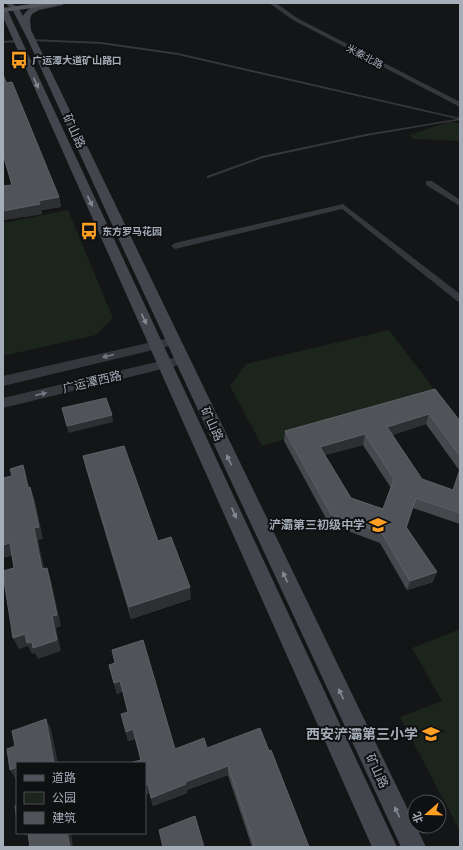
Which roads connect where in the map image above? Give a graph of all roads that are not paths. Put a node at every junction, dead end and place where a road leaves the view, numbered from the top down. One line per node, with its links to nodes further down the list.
1 (55, 3): 4 (main road)
2 (60, 3): 4 (main road)
3 (272, 3): 5 (street, 米秦北路)
4 (11, 19): 6 (lane); 12 (main road, 矿山路); 13 (main road, 矿山路, one-way to 13)
5 (460, 106)
6 (460, 119): 7 (lane)
7 (208, 177)
8 (429, 183): 9 (street)
9 (460, 204)
10 (175, 246): 11 (street)
11 (460, 299)
12 (174, 341): 13 (street, 广运潭西路); 14 (main road, 矿山路)
13 (156, 346): 15 (main road, 矿山路); 16 (street, 广运潭西路, one-way to 16)
14 (182, 360): 15 (street, 广运潭西路); 19 (main road, 矿山路, one-way to 14)
15 (166, 364): 17 (street, 广运潭西路, one-way to 15); 18 (main road, 矿山路, one-way to 18)
16 (3, 380)
17 (3, 403)
18 (385, 847)
19 (414, 847)

